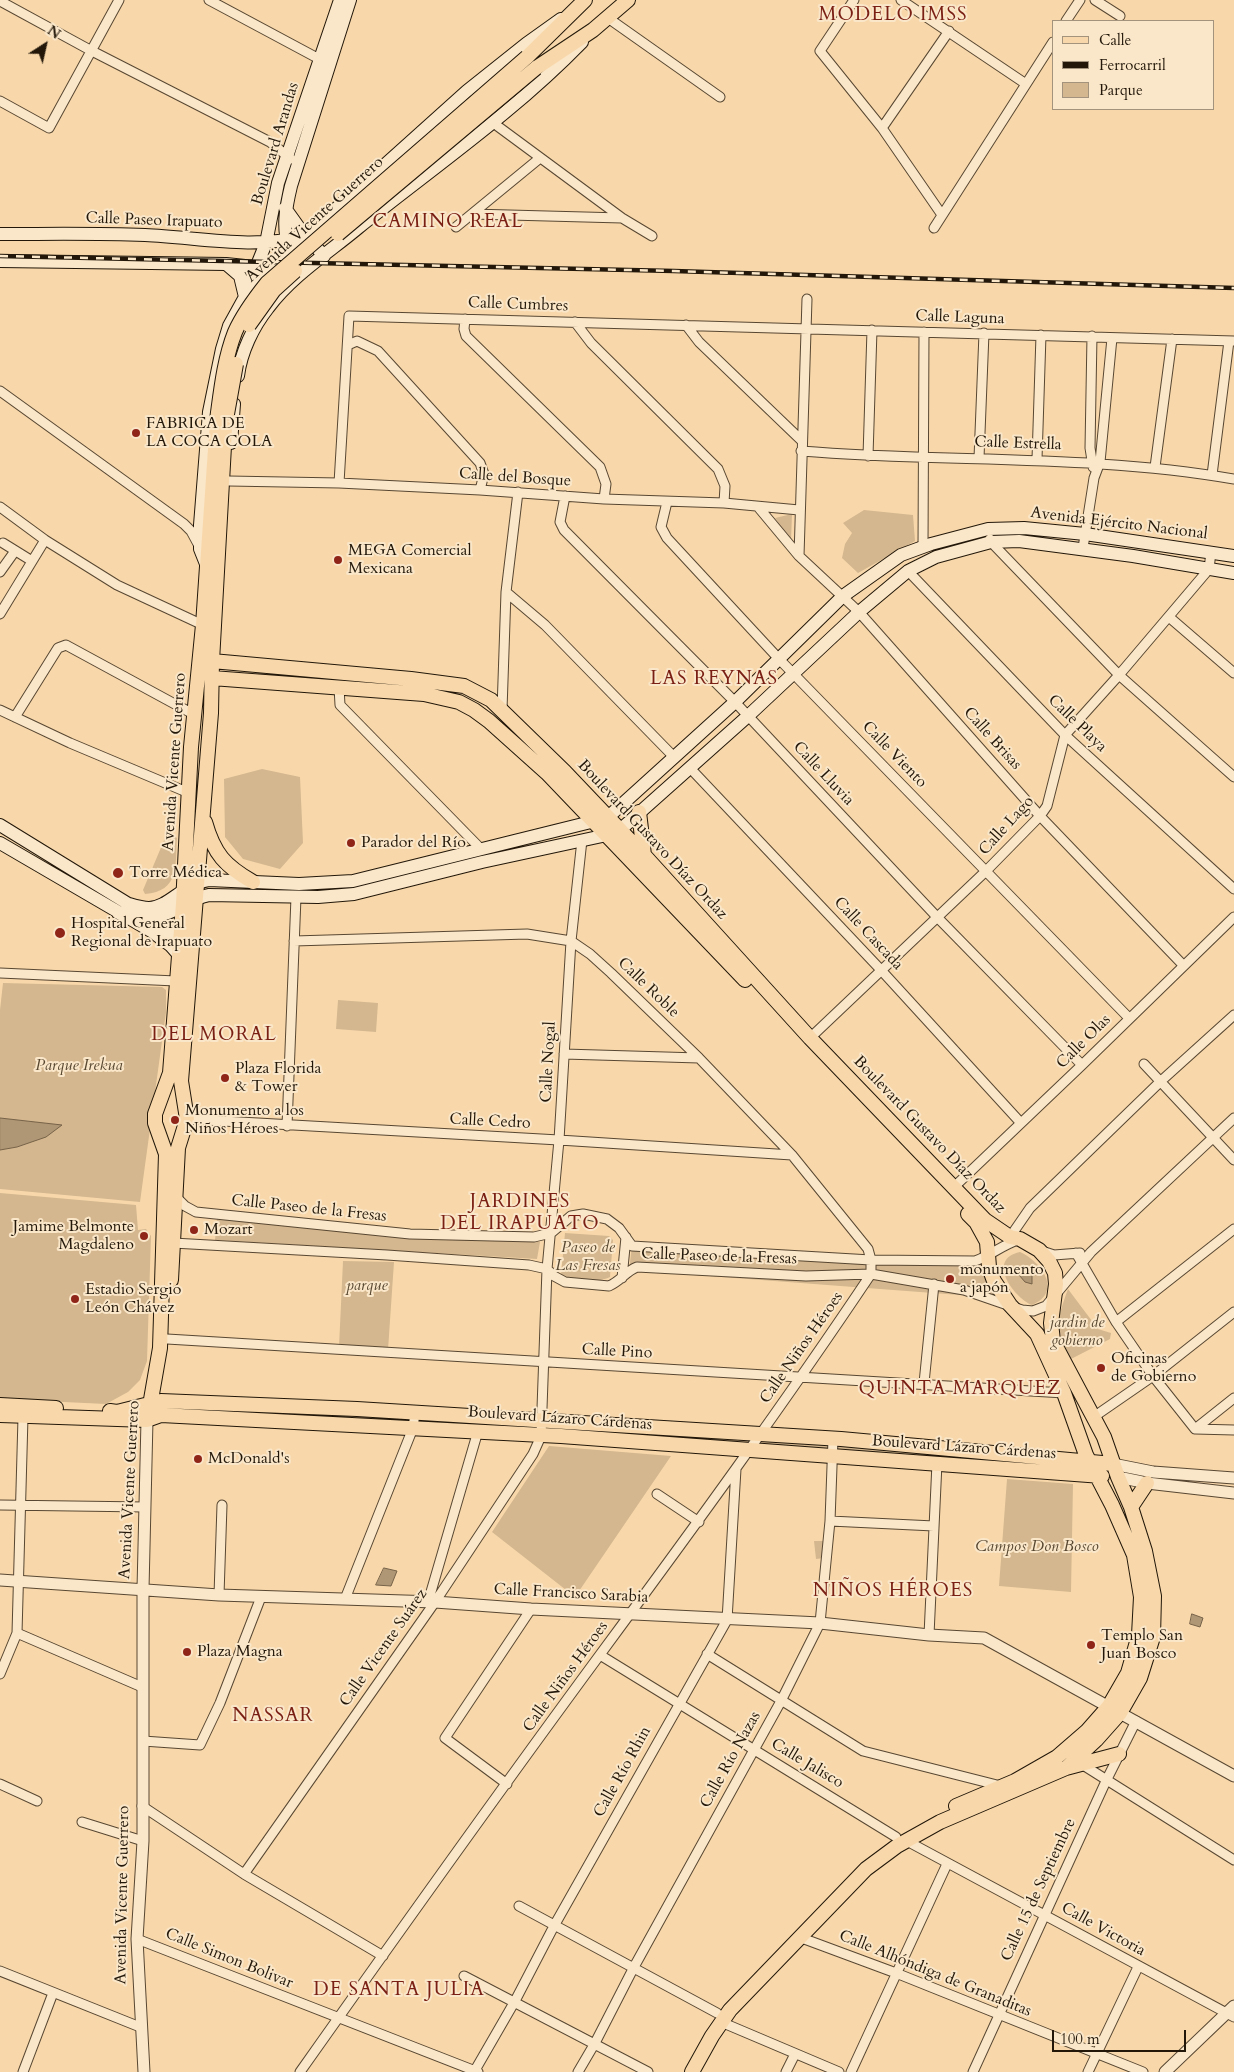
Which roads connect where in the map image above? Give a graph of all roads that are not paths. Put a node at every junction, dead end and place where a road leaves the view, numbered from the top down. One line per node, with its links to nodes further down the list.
1 (119, 0): 19 (street)
2 (209, 0): 20 (street)
3 (340, 0): 20 (main road, Boulevard Arandas)
4 (350, 0): 20 (main road, Boulevard Arandas)
5 (585, 0): 12 (main road, Avenida Vicente Guerrero)
6 (628, 0): 14 (main road, Avenida Vicente Guerrero)
7 (854, 0): 26 (street)
8 (901, 0): 17 (street)
9 (1080, 0): 15 (street)
10 (1095, 0): 13 (street)
11 (0, 1): 19 (street)
12 (569, 14): 21 (main road, Avenida Vicente Guerrero); 40 (main road)
13 (1120, 16)
14 (608, 18): 16 (main road, Avenida Vicente Guerrero); 23 (street)
15 (1067, 20)
16 (592, 30): 21 (main road, Avenida Vicente Guerrero); 25 (main road)
17 (949, 31): 22 (street); 26 (street)
18 (1052, 44): 22 (street)
19 (90, 50): 24 (street); 27 (street)
20 (324, 61): 28 (main road, Boulevard Arandas); 29 (main road, Boulevard Arandas)
21 (531, 62): 66 (main road, Avenida Vicente Guerrero, bridge)
22 (1026, 84): 35 (street)
23 (720, 97)
24 (0, 101)
25 (492, 122): 31 (street); 44 (main road)
26 (882, 128): 35 (street)
27 (270, 142): 28 (street); 30 (street)
28 (290, 144): 29 (street); 30 (main road, Boulevard Arandas)
29 (303, 147): 32 (main road, Boulevard Arandas)
30 (286, 157): 32 (street); 42 (main road, Boulevard Arandas)
31 (540, 158): 34 (street); 36 (street)
32 (298, 163): 33 (main road, Boulevard Arandas)
33 (286, 208): 40 (main road); 43 (main road, Boulevard Arandas)
34 (472, 214): 36 (street); 37 (street)
35 (942, 215): 38 (street)
36 (622, 218): 41 (street)
37 (456, 227)
38 (934, 228)
39 (0, 234): 42 (main road, Calle Paseo Irapuato)
40 (306, 236): 43 (main road); 44 (main road)
41 (652, 236)
42 (266, 243): 43 (main road, Calle Paseo Irapuato); 47 (main road, Boulevard Arandas)
43 (288, 246): 47 (main road); 48 (main road, Boulevard Arandas)
44 (324, 256): 48 (main road)
45 (0, 261): 46 (main road)
46 (226, 264): 47 (main road); 49 (main road)
47 (264, 268): 48 (main road); 49 (main road, Boulevard Arandas)
48 (301, 275): 51 (main road)
49 (248, 292): 51 (main road); 95 (main road, Boulevard Arandas)
50 (807, 299): 55 (street)
51 (272, 304): 77 (main road)
52 (465, 319): 53 (street, Calle Cumbres); 64 (street, Calle Cumbres); 82 (street)
53 (575, 322): 54 (street, Calle Cumbres); 84 (street)
54 (686, 324): 55 (street, Calle Laguna); 67 (street)
55 (806, 328): 56 (street, Calle Laguna); 67 (street)
56 (872, 330): 57 (street, Calle Laguna); 69 (street)
57 (924, 332): 58 (street, Calle Laguna); 70 (street)
58 (984, 333): 59 (street, Calle Laguna); 71 (street)
59 (1040, 335): 60 (street, Calle Laguna); 72 (street)
60 (1092, 336): 61 (street, Calle Laguna); 73 (street)
61 (1112, 338): 62 (street, Calle Laguna); 73 (street)
62 (1172, 339): 63 (street, Calle Laguna); 74 (street)
63 (1231, 341): 75 (street)
64 (348, 345): 78 (street); 79 (street)
65 (0, 391): 95 (street)
66 (221, 420): 101 (main road, Avenida Vicente Guerrero); 106 (main road, Avenida Vicente Guerrero)
67 (802, 440): 68 (street)
68 (801, 451): 69 (street, Calle Estrella); 87 (street)
69 (868, 456): 70 (street, Calle Estrella)
70 (923, 457): 71 (street, Calle Estrella); 93 (street)
71 (979, 458): 72 (street, Calle Estrella)
72 (1037, 459): 73 (street, Calle Estrella)
73 (1096, 462): 74 (street, Calle Estrella); 89 (street)
74 (1155, 467): 75 (street, Calle Estrella)
75 (1212, 475): 76 (street, Calle Estrella)
76 (1234, 479)
77 (229, 481): 78 (street, Calle del Bosque); 106 (main road)
78 (339, 483): 79 (street, Calle del Bosque)
79 (480, 490): 80 (street, Calle del Bosque)
80 (518, 492): 81 (street, Calle del Bosque); 107 (street)
81 (565, 496): 82 (street, Calle del Bosque); 120 (street, Calle Lluvia)
82 (604, 499): 83 (street, Calle del Bosque)
83 (667, 502): 84 (street, Calle del Bosque); 113 (street, Calle Viento)
84 (724, 503): 86 (street, Calle del Bosque)
85 (0, 507): 90 (street)
86 (759, 508): 87 (street, Calle del Bosque); 98 (street, Calle Brisas)
87 (799, 510): 98 (street)
88 (988, 529): 89 (main road, Avenida Ejército Nacional); 91 (street); 93 (main road, Avenida Ejército Nacional)
89 (1085, 534): 94 (street); 97 (main road, Avenida Ejército Nacional)
90 (45, 540): 100 (street); 112 (street)
91 (990, 542): 94 (main road, Avenida Ejército Nacional); 103 (main road, Avenida Ejército Nacional); 117 (street)
92 (3, 544): 96 (street)
93 (923, 547): 108 (main road, Avenida Ejército Nacional)
94 (1083, 548): 102 (main road, Avenida Ejército Nacional)
95 (200, 549): 101 (main road)
96 (15, 551): 100 (street); 104 (street)
97 (1211, 552): 99 (main road, Avenida Ejército Nacional); 102 (street)
98 (798, 556): 108 (street, Calle Brisas)
99 (1234, 556)
100 (32, 561): 110 (street)
101 (206, 564): 112 (main road, Avenida Vicente Guerrero)
102 (1209, 569): 105 (main road, Avenida Ejército Nacional); 111 (street, Calle Lago)
103 (908, 571): 109 (main road, Avenida Ejército Nacional); 126 (street, Calle Playa)
104 (0, 572)
105 (1234, 573)
106 (217, 575): 114 (main road, Avenida Vicente Guerrero)
107 (506, 592): 122 (street); 127 (street)
108 (843, 596): 109 (street, Calle Brisas); 113 (main road, Avenida Ejército Nacional)
109 (859, 612): 115 (main road, Avenida Ejército Nacional); 133 (street, Calle Brisas)
110 (0, 614)
111 (1168, 617): 116 (street); 117 (street, Calle Lago)
112 (203, 625): 123 (main road, Avenida Vicente Guerrero)
113 (779, 659): 115 (street, Calle Viento); 120 (main road, Avenida Ejército Nacional)
114 (212, 661): 118 (main road, Avenida Vicente Guerrero); 122 (main road, Boulevard Gustavo Díaz Ordaz)
115 (793, 673): 124 (main road, Avenida Ejército Nacional); 141 (street, Calle Viento)
116 (1234, 673)
117 (1120, 675): 126 (street, Calle Lago); 129 (street)
118 (212, 678): 119 (main road, Boulevard Gustavo Díaz Ordaz); 131 (main road, Avenida Vicente Guerrero)
119 (339, 687): 134 (main road, Boulevard Gustavo Díaz Ordaz); 139 (street)
120 (735, 702): 124 (street, Calle Lluvia); 127 (main road, Avenida Ejército Nacional)
121 (0, 710): 125 (street)
122 (502, 710): 134 (main road, Boulevard Gustavo Díaz Ordaz)
123 (195, 715): 125 (street); 130 (main road, Avenida Vicente Guerrero)
124 (748, 716): 128 (main road, Avenida Ejército Nacional); 152 (street, Calle Lluvia)
125 (15, 718): 130 (street)
126 (1065, 735): 133 (street, Calle Lago); 145 (street, Calle Playa)
127 (674, 757): 134 (main road, Avenida Ejército Nacional)
128 (690, 768): 132 (main road, Avenida Ejército Nacional); 159 (street, Calle Cascada)
129 (1234, 777)
130 (189, 793): 144 (main road, Avenida Vicente Guerrero)
131 (202, 811): 142 (main road, Avenida Vicente Guerrero); 143 (main road)
132 (639, 812): 136 (main road, Avenida Ejército Nacional); 140 (main road)
133 (1040, 816): 141 (street, Calle Lago); 158 (street, Calle Brisas)
134 (600, 820): 136 (main road, Boulevard Gustavo Díaz Ordaz); 139 (main road, Avenida Ejército Nacional)
135 (0, 825): 148 (main road)
136 (614, 833): 137 (main road); 140 (main road, Boulevard Gustavo Díaz Ordaz); 192 (main road, Boulevard Gustavo Díaz Ordaz)
137 (582, 840): 147 (main road); 156 (street, Calle Nogal)
138 (0, 843): 150 (main road)
139 (480, 848): 143 (main road, Avenida Ejército Nacional)
140 (644, 855): 164 (main road, Boulevard Gustavo Díaz Ordaz)
141 (986, 871): 152 (street, Calle Lago); 163 (street, Calle Viento)
142 (198, 882): 143 (main road, Avenida Ejército Nacional); 144 (main road, Avenida Ejército Nacional); 146 (main road, Avenida Vicente Guerrero)
143 (253, 882)
144 (184, 889): 148 (main road, Avenida Ejército Nacional); 149 (main road, Avenida Vicente Guerrero)
145 (1234, 889)
146 (197, 897): 147 (main road); 149 (main road); 157 (main road, Avenida Vicente Guerrero)
147 (296, 897): 155 (street)
148 (126, 903): 151 (main road)
149 (183, 904): 151 (main road); 154 (main road, Avenida Vicente Guerrero)
150 (118, 913): 151 (main road); 157 (main road)
151 (148, 916): 154 (main road)
152 (937, 917): 159 (street, Calle Lago); 168 (street, Calle Lluvia)
153 (1234, 917): 158 (street, Calle Olas)
154 (179, 940): 157 (main road, Avenida Vicente Guerrero)
155 (294, 941): 156 (street, Calle Roble); 175 (street)
156 (571, 941): 165 (street, Calle Nogal); 166 (street, Calle Roble)
157 (186, 955): 161 (main road, Avenida Vicente Guerrero); 171 (main road, Avenida Vicente Guerrero)
158 (1183, 965): 163 (street, Calle Olas)
159 (881, 970): 164 (street, Calle Lago); 174 (street, Calle Cascada)
160 (0, 973): 161 (street)
161 (176, 981): 170 (main road, Avenida Vicente Guerrero)
162 (1234, 1015): 169 (street)
163 (1128, 1018): 168 (street, Calle Olas)
164 (810, 1038): 182 (main road, Boulevard Gustavo Díaz Ordaz)
165 (564, 1054): 166 (street); 179 (street, Calle Nogal)
166 (699, 1058): 180 (street, Calle Roble)
167 (1144, 1064): 169 (street)
168 (1082, 1065): 174 (street, Calle Olas)
169 (1161, 1081): 178 (street); 187 (street)
170 (161, 1096): 171 (main road); 176 (main road, Avenida Vicente Guerrero)
171 (185, 1100): 173 (main road, Avenida Vicente Guerrero)
172 (1234, 1118): 178 (street, Calle Paseo de la Fresas)
173 (187, 1119): 175 (street, Calle Cedro); 177 (main road, Avenida Vicente Guerrero)
174 (1020, 1122): 182 (street, Calle Olas)
175 (286, 1126): 179 (street, Calle Cedro)
176 (158, 1132): 177 (main road); 203 (main road, Avenida Vicente Guerrero)
177 (181, 1137): 183 (main road, Avenida Vicente Guerrero)
178 (1214, 1138): 181 (street); 190 (street, Calle Paseo de la Fresas)
179 (559, 1140): 180 (street, Calle Cedro); 185 (street, Calle Nogal)
180 (792, 1155): 193 (street, Calle Roble)
181 (1234, 1160)
182 (954, 1187): 187 (main road, Boulevard Gustavo Díaz Ordaz)
183 (176, 1197): 185 (street, Calle Paseo de la Fresas); 188 (main road, Avenida Vicente Guerrero)
184 (1234, 1229): 202 (street)
185 (551, 1233): 186 (street, Calle Paseo de la Fresas); 195 (street, Calle Nogal)
186 (626, 1238): 193 (street, Calle Paseo de la Fresas); 197 (street)
187 (1015, 1238): 189 (main road, Boulevard Gustavo Díaz Ordaz); 192 (street, Calle Paseo de la Fresas)
188 (174, 1243): 195 (street, Calle Paseo de la Fresas); 203 (main road, Avenida Vicente Guerrero)
189 (1040, 1250): 191 (street); 199 (main road, Boulevard Gustavo Díaz Ordaz)
190 (1091, 1252): 191 (street); 194 (street, Calle Paseo de la Fresas)
191 (1076, 1253): 194 (street)
192 (988, 1256): 193 (street, Calle Paseo de la Fresas); 200 (main road, Boulevard Gustavo Díaz Ordaz)
193 (871, 1260): 196 (street)
194 (1081, 1263): 199 (street, Calle Paseo de la Fresas); 202 (street)
195 (547, 1269): 197 (street, Calle Paseo de la Fresas); 204 (street, Calle Nogal)
196 (870, 1274): 197 (street, Calle Paseo de la Fresas); 198 (street, Calle Paseo de la Fresas); 206 (street, Calle Niños Héroes)
197 (622, 1278)
198 (934, 1284): 200 (street, Calle Paseo de la Fresas); 207 (street)
199 (1054, 1295): 200 (street, Calle Paseo de la Fresas); 215 (main road, Boulevard Gustavo Díaz Ordaz)
200 (1010, 1305): 208 (main road, Boulevard Gustavo Díaz Ordaz)
201 (1234, 1312): 205 (street)
202 (1116, 1322): 205 (street)
203 (164, 1344): 204 (street, Calle Pino); 211 (main road, Avenida Vicente Guerrero); 212 (main road)
204 (542, 1363): 206 (street, Calle Pino); 218 (street, Calle Nogal)
205 (1154, 1376): 215 (street); 220 (street)
206 (802, 1377): 207 (street, Calle Pino); 223 (street, Calle Niños Héroes)
207 (924, 1383): 208 (street, Calle Pino)
208 (1064, 1393): 228 (main road, Boulevard Gustavo Díaz Ordaz)
209 (1234, 1398): 220 (street)
210 (0, 1405): 212 (main road, Boulevard Lázaro Cárdenas)
211 (157, 1407): 212 (main road, Boulevard Lázaro Cárdenas); 213 (main road, Boulevard Lázaro Cárdenas); 217 (main road, Boulevard Lázaro Cárdenas); 219 (main road, Boulevard Lázaro Cárdenas)
212 (117, 1412)
213 (415, 1413): 218 (main road, Boulevard Lázaro Cárdenas); 219 (street)
214 (0, 1416): 216 (main road, Boulevard Lázaro Cárdenas)
215 (1095, 1416): 231 (main road, Boulevard Gustavo Díaz Ordaz)
216 (23, 1417): 217 (main road, Boulevard Lázaro Cárdenas); 239 (street)
217 (147, 1420): 240 (street, Avenida Vicente Guerrero)
218 (541, 1420): 223 (main road, Boulevard Lázaro Cárdenas); 224 (street, Calle Nogal)
219 (413, 1428): 222 (main road, Boulevard Lázaro Cárdenas); 250 (street)
220 (1195, 1429): 221 (street)
221 (1234, 1430)
222 (478, 1431): 224 (main road, Boulevard Lázaro Cárdenas); 251 (street)
223 (759, 1435): 225 (main road, Boulevard Lázaro Cárdenas); 226 (street, Calle Niños Héroes)
224 (541, 1436): 226 (main road, Boulevard Lázaro Cárdenas); 251 (street, Calle Vicente Suárez)
225 (833, 1439): 227 (street, Calle Río Nazas); 228 (main road, Boulevard Lázaro Cárdenas)
226 (748, 1450): 227 (main road, Boulevard Lázaro Cárdenas); 230 (street, Calle Niños Héroes)
227 (832, 1456): 229 (main road, Boulevard Lázaro Cárdenas); 242 (street, Calle Río Nazas)
228 (1089, 1461): 231 (main road, Boulevard Lázaro Cárdenas); 232 (main road, Boulevard Gustavo Díaz Ordaz)
229 (937, 1463): 232 (main road, Boulevard Lázaro Cárdenas); 244 (street)
230 (736, 1469): 243 (street, Calle Niños Héroes); 254 (street, Calle Río Rhin)
231 (1116, 1470): 232 (main road, Boulevard Lázaro Cárdenas); 233 (street); 234 (street); 241 (main road, Boulevard Gustavo Díaz Ordaz)
232 (1097, 1476): 264 (main road, Boulevard Gustavo Díaz Ordaz)
233 (1234, 1478)
234 (1146, 1482): 235 (street); 241 (main road)
235 (1234, 1493)
236 (657, 1494): 243 (street)
237 (0, 1504): 239 (street)
238 (222, 1504): 248 (street)
239 (20, 1505): 240 (street); 246 (street)
240 (145, 1507): 247 (street, Avenida Vicente Guerrero)
241 (1131, 1507): 264 (main road, Boulevard Gustavo Díaz Ordaz)
242 (830, 1521): 244 (street); 255 (street, Calle Río Nazas)
243 (699, 1522): 253 (street, Calle Niños Héroes)
244 (934, 1526): 257 (street)
245 (0, 1580): 246 (street, Calle Francisco Sarabia)
246 (18, 1581): 247 (street, Calle Francisco Sarabia); 256 (street)
247 (142, 1589): 248 (street, Calle Francisco Sarabia); 261 (street, Avenida Vicente Guerrero)
248 (218, 1595): 249 (street, Calle Francisco Sarabia)
249 (261, 1597): 250 (street, Calle Francisco Sarabia); 266 (street)
250 (345, 1599): 251 (street, Calle Francisco Sarabia)
251 (432, 1602): 252 (street, Calle Francisco Sarabia); 283 (street, Calle Vicente Suárez)
252 (531, 1609): 253 (street, Calle Francisco Sarabia); 274 (street)
253 (632, 1613): 254 (street, Calle Francisco Sarabia); 259 (street, Calle Niños Héroes)
254 (726, 1620): 255 (street, Calle Francisco Sarabia); 258 (street, Calle Río Rhin)
255 (820, 1623): 257 (street, Calle Francisco Sarabia); 262 (street, Calle Río Nazas)
256 (17, 1632): 260 (street); 261 (street)
257 (929, 1635): 264 (street, Calle Francisco Sarabia)
258 (707, 1654): 262 (street); 263 (street, Calle Río Rhin)
259 (600, 1655): 263 (street, Calle Jalisco); 274 (street, Calle Niños Héroes)
260 (0, 1674)
261 (142, 1687): 266 (street, Avenida Vicente Guerrero)
262 (781, 1701): 267 (street, Calle Río Nazas); 275 (street)
263 (679, 1702): 267 (street, Calle Jalisco); 286 (street, Calle Río Rhin)
264 (1115, 1709): 265 (street, Calle Francisco Sarabia); 270 (main road, Boulevard Gustavo Díaz Ordaz); 275 (main road, Boulevard Gustavo Díaz Ordaz)
265 (1136, 1721): 268 (street, Calle 15 de Septiembre); 271 (street, Calle Francisco Sarabia)
266 (143, 1741): 277 (street, Avenida Vicente Guerrero)
267 (754, 1749): 279 (street, Calle Jalisco); 291 (street, Calle Río Nazas)
268 (1119, 1754): 269 (main road); 272 (street, Calle 15 de Septiembre)
269 (1083, 1765): 270 (main road); 272 (street)
270 (1066, 1768): 279 (main road, Boulevard Gustavo Díaz Ordaz)
271 (1234, 1776)
272 (1106, 1781): 281 (street); 285 (street, Calle 15 de Septiembre)
273 (0, 1784): 276 (street)
274 (507, 1784): 289 (street, Calle Niños Héroes)
275 (1001, 1786): 279 (main road, Boulevard Gustavo Díaz Ordaz)
276 (37, 1801)
277 (142, 1806): 280 (street, Avenida Vicente Guerrero); 283 (street)
278 (82, 1822): 280 (street)
279 (901, 1839): 282 (street, Calle Victoria); 287 (main road, Boulevard Gustavo Díaz Ordaz); 300 (main road, Boulevard Gustavo Díaz Ordaz)
280 (142, 1841): 288 (street, Avenida Vicente Guerrero)
281 (1234, 1860)
282 (947, 1864): 285 (street, Calle Victoria); 293 (street)
283 (244, 1874): 289 (street)
284 (519, 1906): 286 (street)
285 (1044, 1915): 290 (street, Calle Victoria); 298 (street, Calle 15 de Septiembre)
286 (554, 1926): 291 (street); 296 (street, Calle Río Rhin)
287 (799, 1936): 293 (street, Calle Alhóndiga de Granaditas); 300 (main road, Boulevard Gustavo Díaz Ordaz)
288 (137, 1938): 299 (street, Calle Simon Bolivar); 301 (street, Avenida Vicente Guerrero)
289 (383, 1956): 299 (street, Calle Niños Héroes)
290 (1138, 1966): 297 (street, Calle Victoria); 304 (street)
291 (634, 1967): 300 (street); 302 (street, Calle Río Nazas)
292 (0, 1971): 295 (street)
293 (896, 1973): 298 (street, Calle Alhóndiga de Granaditas); 315 (street)
294 (464, 1976): 296 (street)
295 (53, 1993): 301 (street); 305 (street)
296 (515, 2001): 302 (street); 308 (street, Calle Río Rhin)
297 (1232, 2012): 319 (street)
298 (998, 2015): 304 (street, Calle Alhóndiga de Granaditas); 316 (street, Calle 15 de Septiembre)
299 (338, 2018): 307 (street, Calle Niños Héroes); 308 (street, Calle Simon Bolivar)
300 (719, 2018): 303 (street); 311 (main road, Boulevard Gustavo Díaz Ordaz); 312 (main road, Boulevard Gustavo Díaz Ordaz)
301 (140, 2027): 306 (street, Avenida Vicente Guerrero)
302 (595, 2043): 309 (street, Calle Río Nazas); 310 (street)
303 (795, 2054): 313 (street); 314 (street)
304 (1097, 2054): 317 (street); 318 (street, Calle Alhóndiga de Granaditas)
305 (23, 2072)
306 (144, 2072)
307 (300, 2072)
308 (476, 2072)
309 (578, 2072)
310 (648, 2072)
311 (682, 2072)
312 (692, 2072)
313 (786, 2072)
314 (839, 2072)
315 (851, 2072)
316 (973, 2072)
317 (1088, 2072)
318 (1143, 2072)
319 (1165, 2072)

